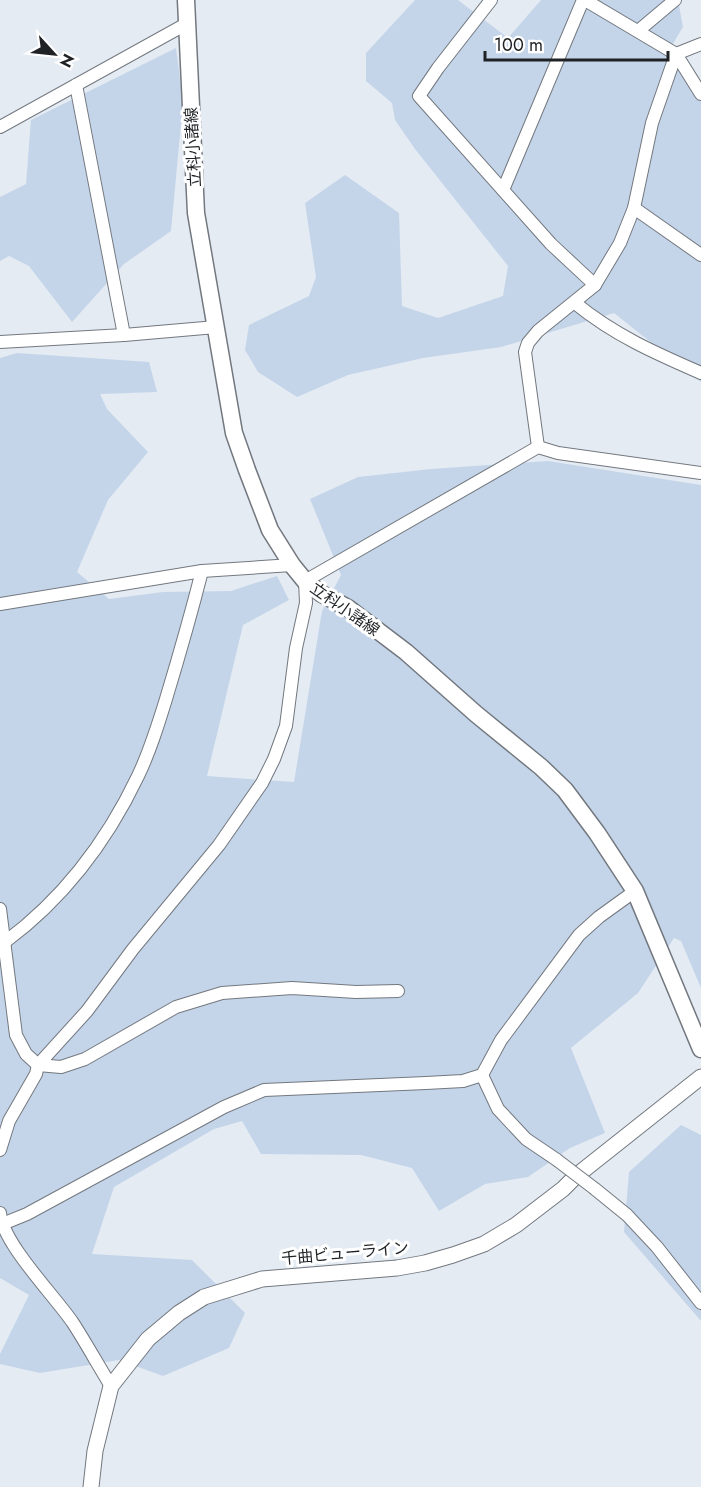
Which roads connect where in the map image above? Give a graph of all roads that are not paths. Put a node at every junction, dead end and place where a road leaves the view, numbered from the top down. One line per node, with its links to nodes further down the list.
1 (186, 0): 5 (main road, 立科小諸線)
2 (490, 0): 12 (street)
3 (584, 0): 6 (street); 12 (street)
4 (675, 0): 6 (street)
5 (188, 23): 9 (street); 17 (main road, 立科小諸線)
6 (638, 31): 8 (street)
7 (701, 44): 8 (street)
8 (676, 54): 10 (street); 13 (street)
9 (76, 85): 11 (street); 18 (street)
10 (701, 94)
11 (0, 127)
12 (503, 190): 15 (street)
13 (634, 208): 14 (street); 15 (street)
14 (701, 255)
15 (595, 285): 16 (street)
16 (575, 303): 20 (street); 21 (street)
17 (216, 327): 18 (street); 23 (main road, 立科小諸線)
18 (124, 335): 19 (street)
19 (0, 342)
20 (701, 373)
21 (538, 447): 22 (street); 25 (street)
22 (701, 473)
23 (292, 565): 24 (street); 25 (main road, 立科小諸線)
24 (202, 571): 26 (street); 29 (street)
25 (305, 581): 27 (main road, 立科小諸線); 32 (street)
26 (0, 604)
27 (635, 891): 31 (main road, 立科小諸線); 33 (street)
28 (0, 909): 29 (street)
29 (5, 942): 32 (street)
30 (398, 991): 32 (street)
31 (701, 1048)
32 (38, 1065): 35 (street)
33 (482, 1075): 36 (street); 37 (street, bridge)
34 (701, 1077): 38 (street, 千曲ビューライン)
35 (0, 1150)
36 (0, 1221): 38 (street)
37 (701, 1303)
38 (111, 1386): 39 (street, 千曲ビューライン)
39 (91, 1487)

